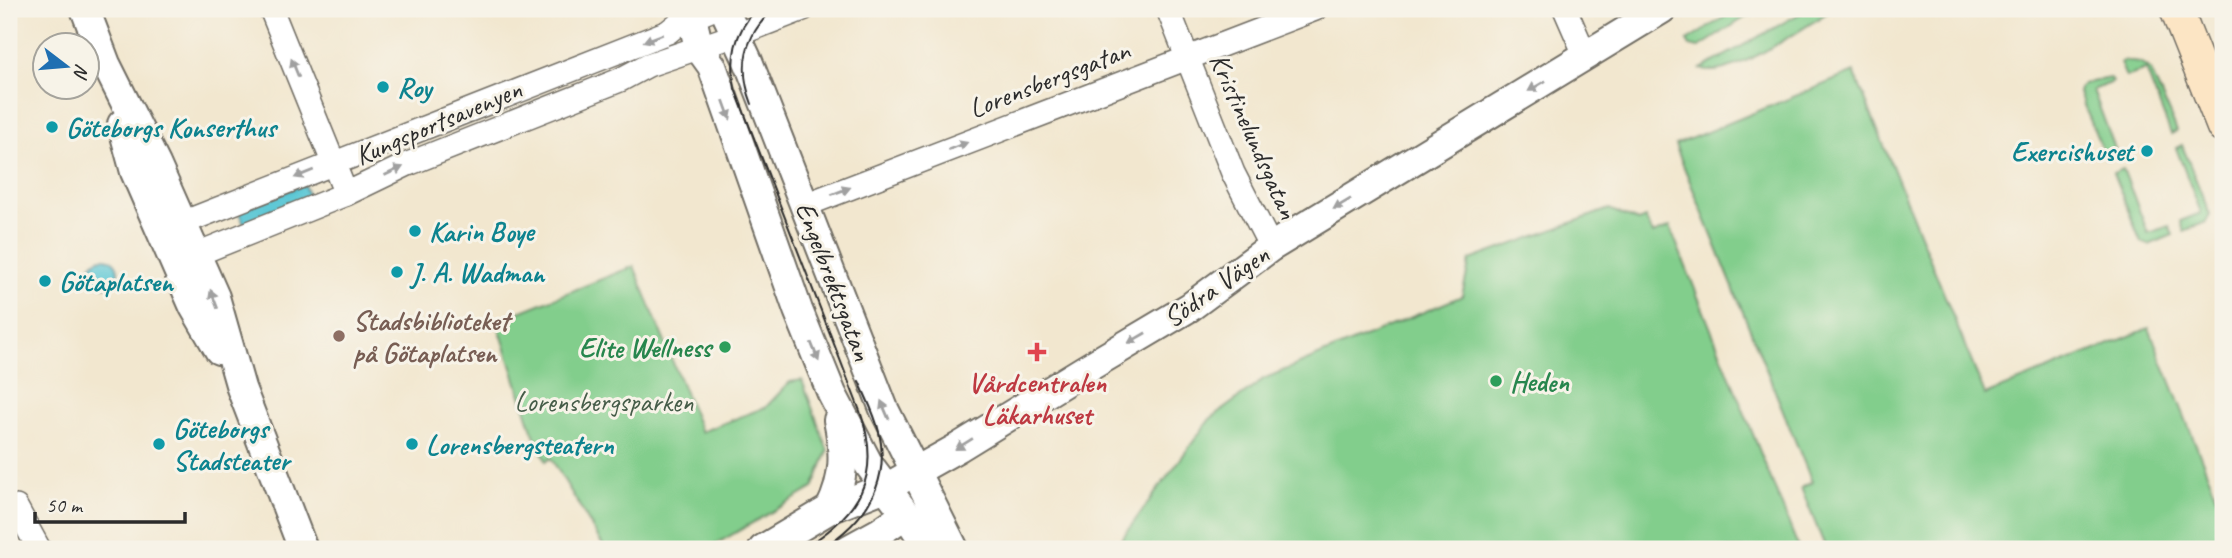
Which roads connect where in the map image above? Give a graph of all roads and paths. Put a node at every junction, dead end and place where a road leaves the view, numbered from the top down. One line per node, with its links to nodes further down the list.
1 (85, 9): 19 (street)
2 (271, 9): 16 (street, one-way to 2)
3 (724, 9): 11 (street, Engelbrektsgatan)
4 (803, 9): 11 (street, Kungsportsavenyen)
5 (1168, 9): 14 (street, Kristinelundsgatan)
6 (1315, 9): 14 (street, Lorensbergsgatan)
7 (1565, 9): 13 (street)
8 (2176, 9): 15 (main road)
9 (698, 12): 12 (street, Engelbrektsgatan); 16 (street, Kungsportsavenyen, one-way to 16)
10 (1647, 12): 13 (street, Södra Vägen)
11 (736, 35): 12 (street, Kungsportsavenyen); 18 (street, Engelbrektsgatan)
12 (699, 48): 17 (street, Kungsportsavenyen, one-way to 12); 22 (street, Engelbrektsgatan, one-way to 22)
13 (1586, 57): 20 (street, Södra Vägen, one-way to 20)
14 (1187, 58): 18 (street, Lorensbergsgatan, one-way to 14); 20 (street, Kristinelundsgatan)
15 (2223, 127)
16 (334, 162): 17 (street); 19 (street, Kungsportsavenyen, one-way to 19)
17 (346, 194): 21 (street, Kungsportsavenyen)
18 (805, 205): 23 (street, Engelbrektsgatan, one-way to 18)
19 (169, 221): 21 (street)
20 (1271, 247): 23 (street, Södra Vägen, one-way to 23)
21 (186, 258): 29 (street)
22 (832, 394): 24 (street, Engelbrektsgatan); 26 (street, Engelbrektsgatan)
23 (914, 472): 24 (street, Södra Vägen); 33 (street, Engelbrektsgatan)
24 (885, 488): 26 (street, Södra Vägen); 27 (street, Engelbrektsgatan)
25 (16, 507): 28 (street)
26 (830, 509): 30 (street, Södra Vägen)
27 (906, 514): 31 (street); 32 (street, Engelbrektsgatan)
28 (39, 549)
29 (303, 549)
30 (763, 549)
31 (849, 549)
32 (929, 549)
33 (954, 549)

